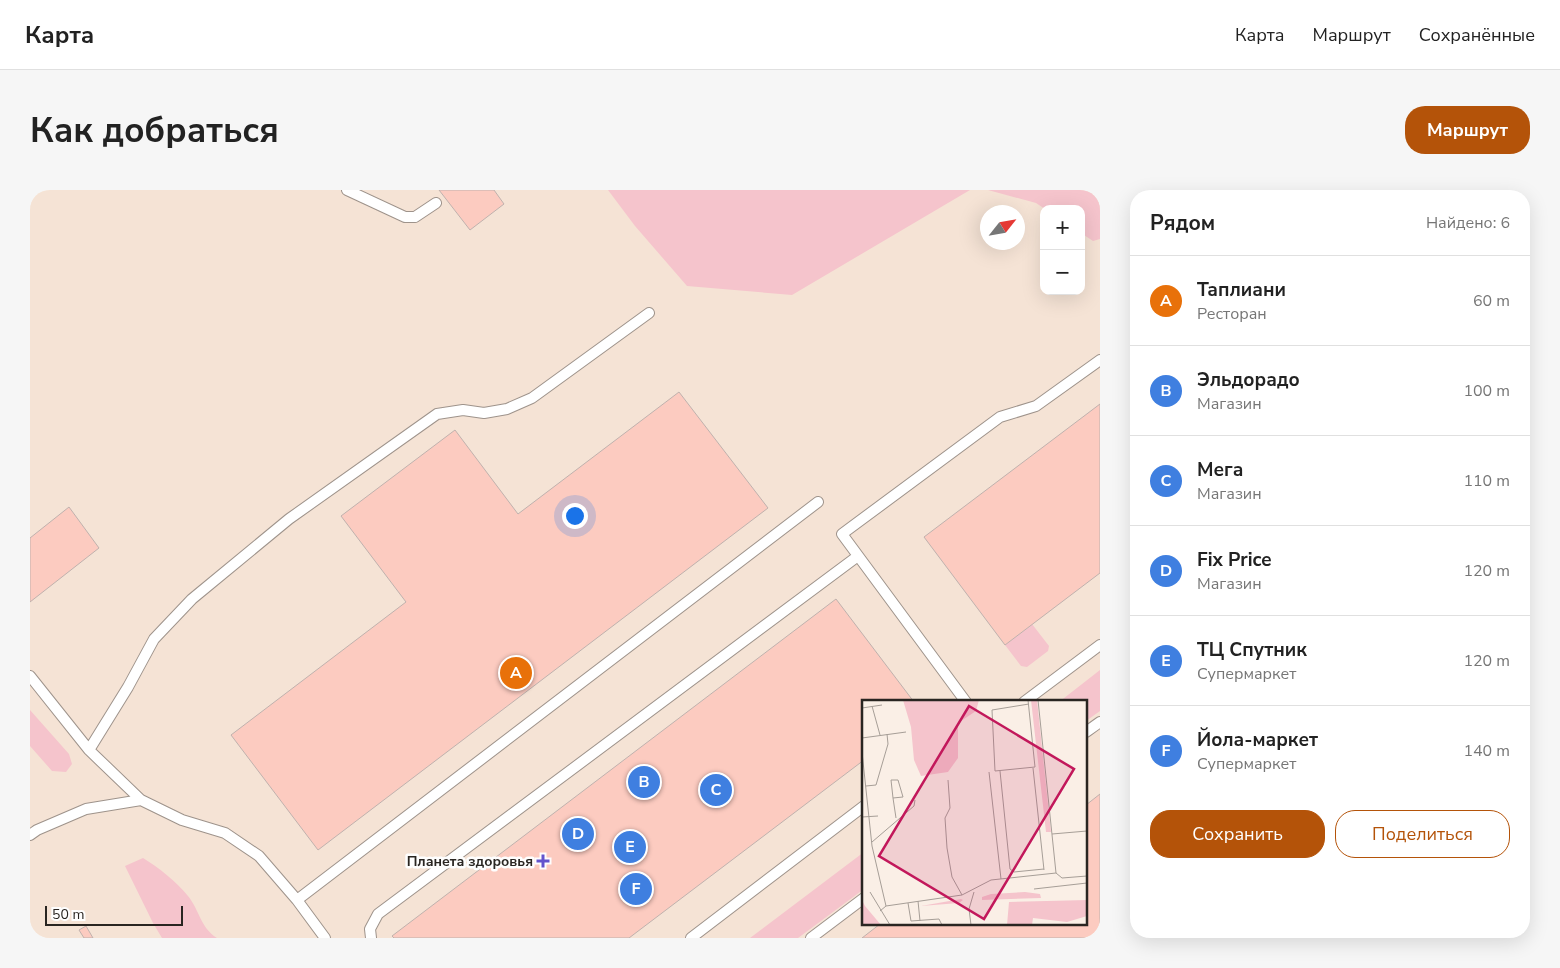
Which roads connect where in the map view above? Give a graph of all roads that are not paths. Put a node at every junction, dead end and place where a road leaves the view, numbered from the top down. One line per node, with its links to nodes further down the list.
1 (347, 190): 2 (lane)
2 (436, 203)
3 (649, 313): 13 (lane)
4 (1100, 360): 6 (lane)
5 (818, 502): 17 (lane)
6 (858, 556): 9 (lane); 20 (lane)
7 (1100, 645): 10 (lane)
8 (30, 676): 13 (lane)
9 (965, 700)
10 (1027, 700)
11 (1100, 722): 12 (lane)
12 (1088, 731)
13 (89, 750): 14 (lane)
14 (142, 800): 16 (lane); 17 (lane)
15 (862, 808): 21 (lane)
16 (30, 835)
17 (296, 900): 19 (lane)
18 (862, 900): 22 (lane)
19 (325, 938)
20 (371, 938)
21 (691, 938)
22 (811, 938)

